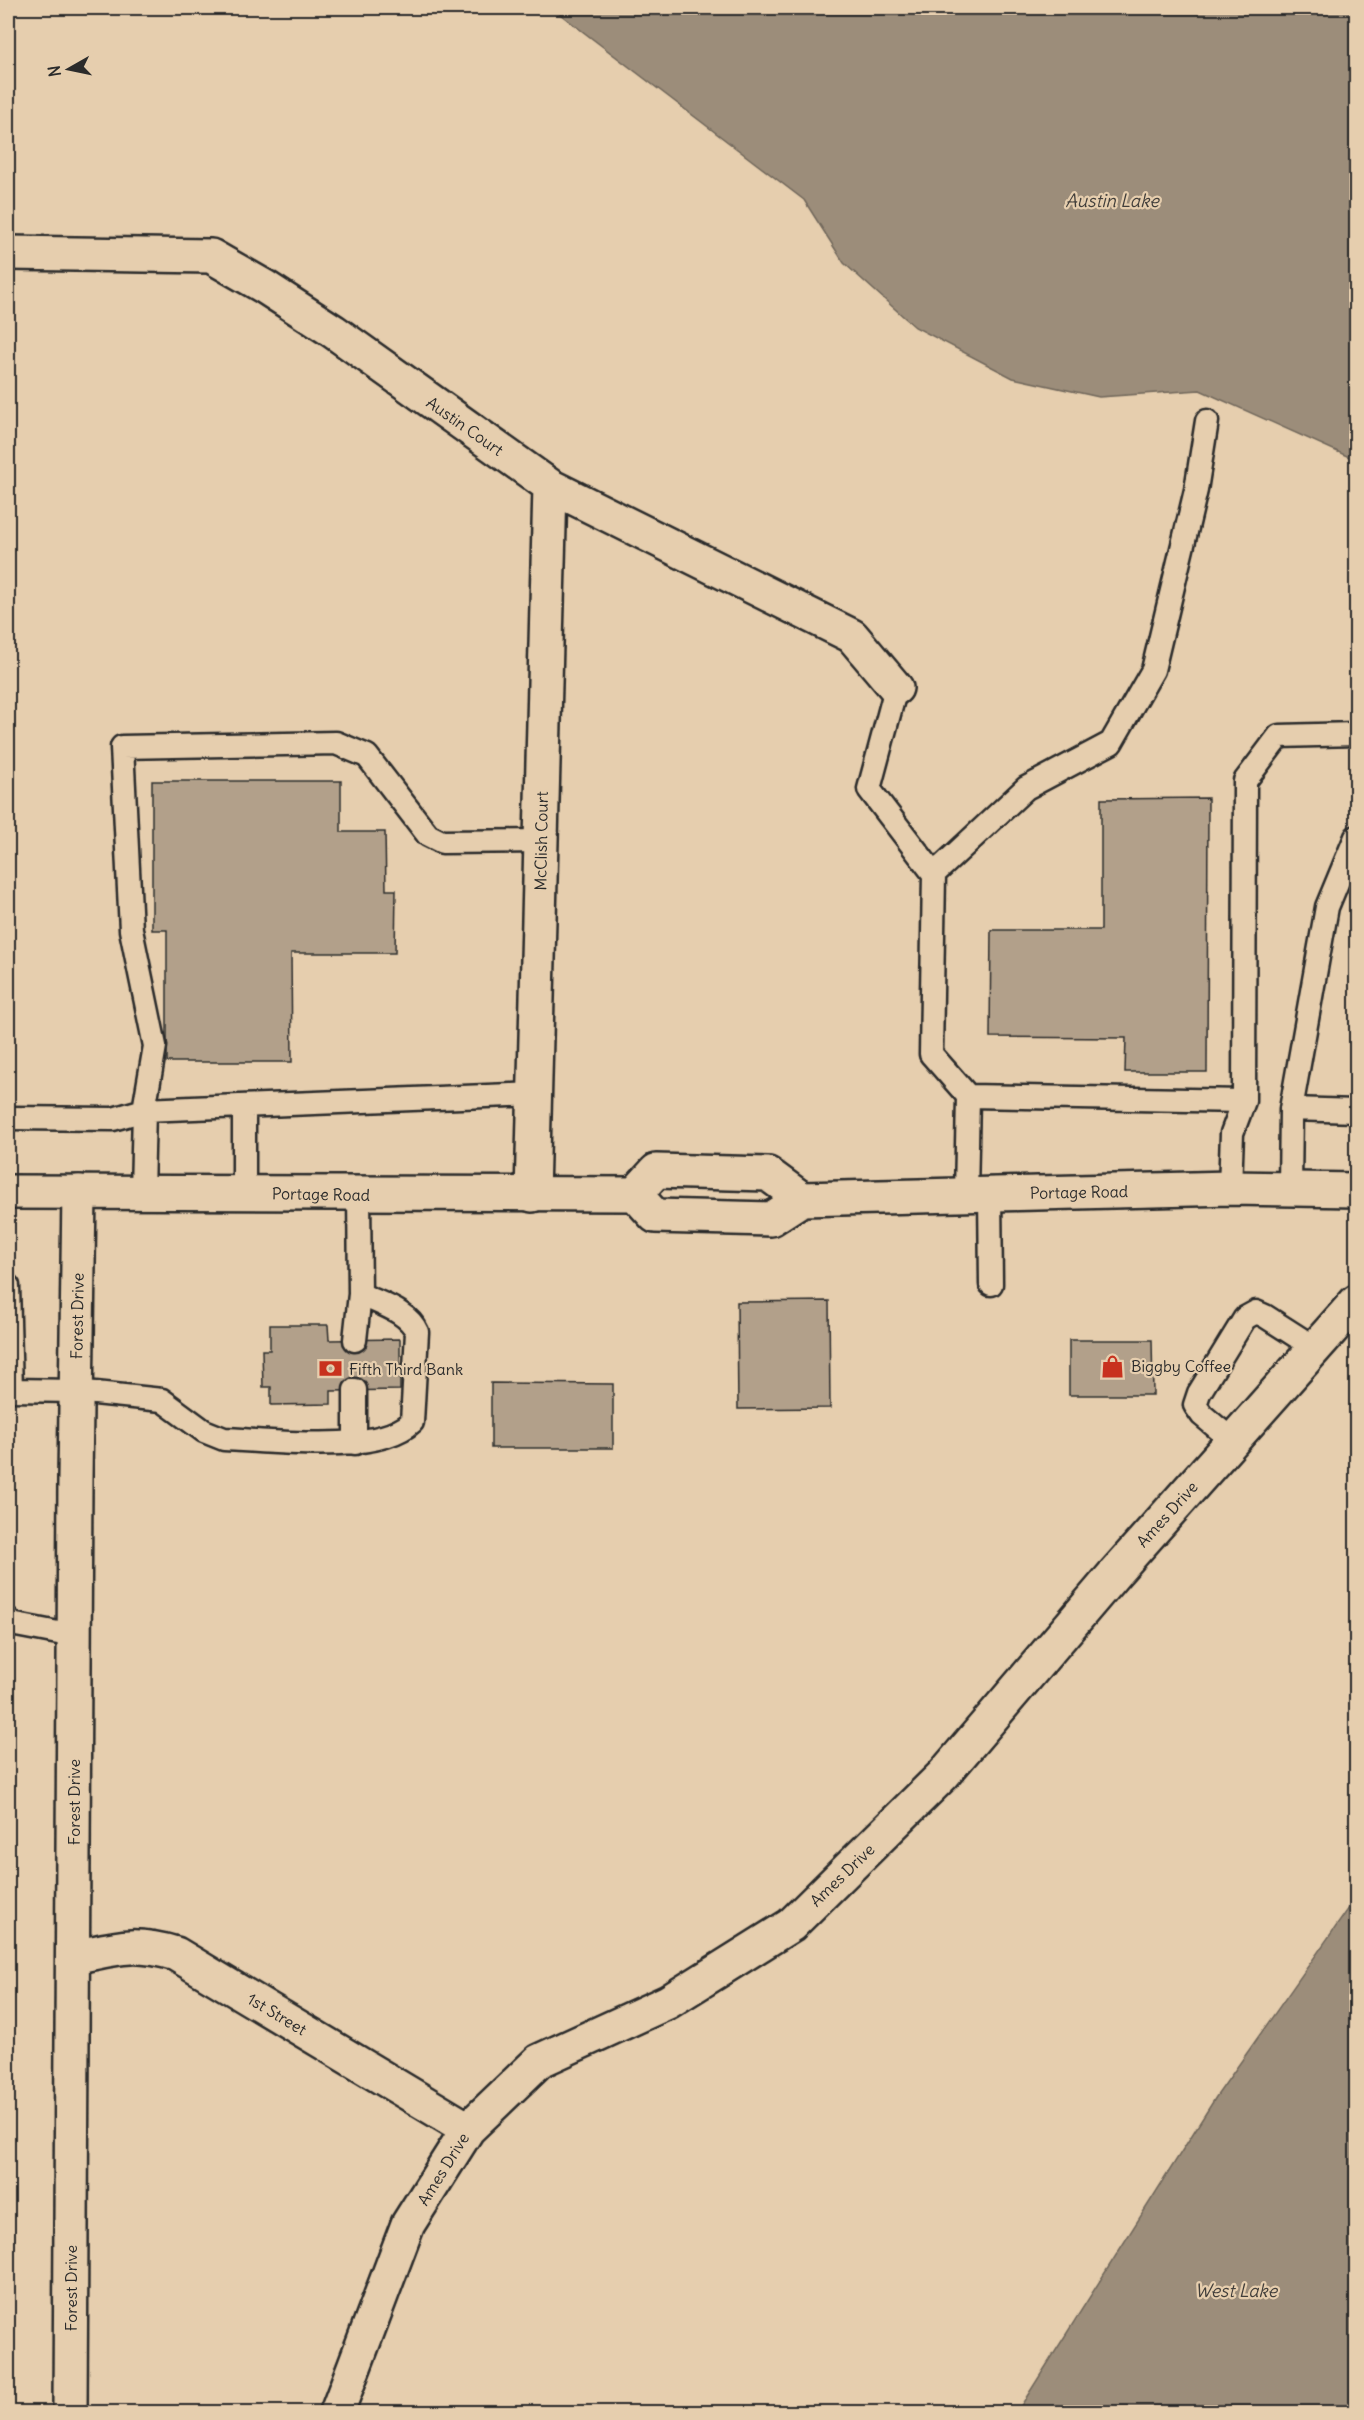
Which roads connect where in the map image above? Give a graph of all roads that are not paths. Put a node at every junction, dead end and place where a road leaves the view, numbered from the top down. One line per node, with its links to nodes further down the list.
1 (8, 254): 3 (street, Austin Court)
2 (1207, 421): 8 (lane)
3 (550, 486): 4 (street, Austin Court); 7 (street, McClish Court)
4 (896, 688): 8 (lane)
5 (1356, 734): 11 (lane)
6 (1356, 837): 13 (lane)
7 (541, 841): 9 (street, McClish Court); 14 (lane)
8 (934, 874): 10 (lane)
9 (535, 1094): 12 (lane); 27 (street, McClish Court)
10 (968, 1096): 11 (lane); 26 (lane)
11 (1244, 1101): 17 (lane)
12 (244, 1106): 14 (lane); 23 (lane)
13 (1291, 1109): 15 (lane); 18 (lane)
14 (144, 1110): 16 (lane); 22 (lane)
15 (1356, 1111)
16 (8, 1118)
17 (1230, 1188): 18 (street, Portage Road); 26 (street, Portage Road)
18 (1290, 1188): 19 (street, Portage Road)
19 (1356, 1190)
20 (8, 1192): 21 (street, Portage Road)
21 (79, 1192): 22 (street, Portage Road); 36 (street, Forest Drive)
22 (142, 1192): 23 (street, Portage Road)
23 (244, 1193): 24 (street, Portage Road)
24 (359, 1194): 27 (street, Portage Road); 31 (lane)
25 (635, 1194): 27 (street, Portage Road); 28 (street); 28 (street)
26 (978, 1194): 28 (street, Portage Road); 29 (lane)
27 (532, 1195)
28 (802, 1199)
29 (991, 1284)
30 (8, 1286): 36 (lane)
31 (360, 1294): 33 (lane); 38 (lane)
32 (1356, 1302): 34 (street, Ames Drive)
33 (355, 1340)
34 (1315, 1348): 37 (street, Ames Drive); 37 (lane)
35 (355, 1390): 38 (lane)
36 (76, 1391): 38 (lane); 40 (street, Forest Drive)
37 (1233, 1441): 42 (street, Ames Drive)
38 (355, 1443)
39 (8, 1619): 40 (lane)
40 (74, 1636): 41 (street, Forest Drive)
41 (74, 1957): 42 (street, 1st Street); 43 (street, Forest Drive)
42 (468, 2129): 44 (street, Ames Drive)
43 (70, 2412)
44 (337, 2412)

